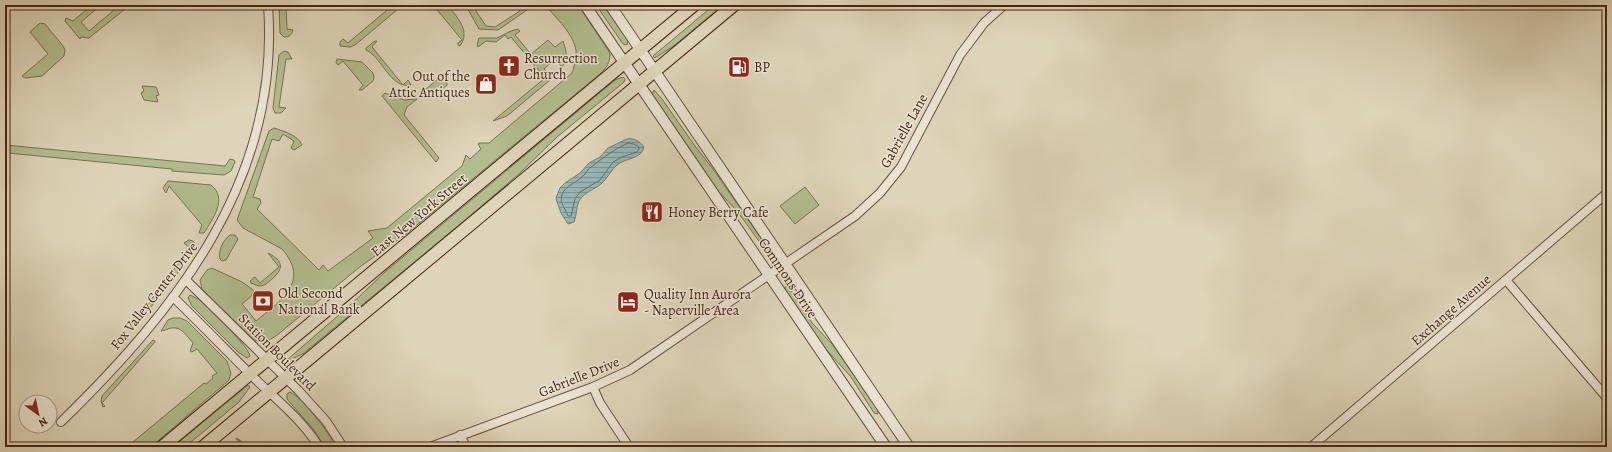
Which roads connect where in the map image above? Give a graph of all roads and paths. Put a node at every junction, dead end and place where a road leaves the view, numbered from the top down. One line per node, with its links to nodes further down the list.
1 (268, 5): 14 (street, Fox Valley Center Drive)
2 (585, 5): 8 (street, Commons Drive)
3 (610, 5): 7 (street, Commons Drive)
4 (694, 5): 7 (main road, East New York Street)
5 (734, 5): 9 (main road)
6 (1004, 5): 12 (street, Gabrielle Lane)
7 (641, 49): 8 (main road, East New York Street); 9 (street, Commons Drive)
8 (624, 63): 10 (street, Commons Drive); 17 (main road, East New York Street)
9 (655, 72): 10 (main road); 12 (street, Commons Drive)
10 (639, 85): 13 (street, Commons Drive); 19 (main road)
11 (1607, 193): 15 (street, Exchange Avenue)
12 (784, 264): 13 (street, Gabrielle Drive); 33 (street, Commons Drive)
13 (768, 275): 20 (street, Gabrielle Drive); 32 (street, Commons Drive)
14 (186, 280): 16 (street, Fox Valley Center Drive); 17 (street, Station Boulevard)
15 (1506, 280): 22 (street); 34 (street, Exchange Avenue)
16 (173, 297): 18 (street); 23 (street, Fox Valley Center Drive)
17 (267, 360): 18 (main road, East New York Street); 19 (street, Station Boulevard)
18 (250, 374): 21 (street); 25 (main road, East New York Street)
19 (286, 378): 21 (main road); 28 (street, Station Boulevard)
20 (594, 387): 24 (street, Gabrielle Drive); 31 (street)
21 (270, 392): 26 (main road); 27 (street)
22 (1607, 398)
23 (61, 422)
24 (460, 436): 29 (street, Gabrielle Drive); 30 (street)
25 (162, 447)
26 (203, 447)
27 (319, 447)
28 (343, 447)
29 (430, 447)
30 (466, 447)
31 (629, 447)
32 (886, 447)
33 (909, 447)
34 (1311, 447)

